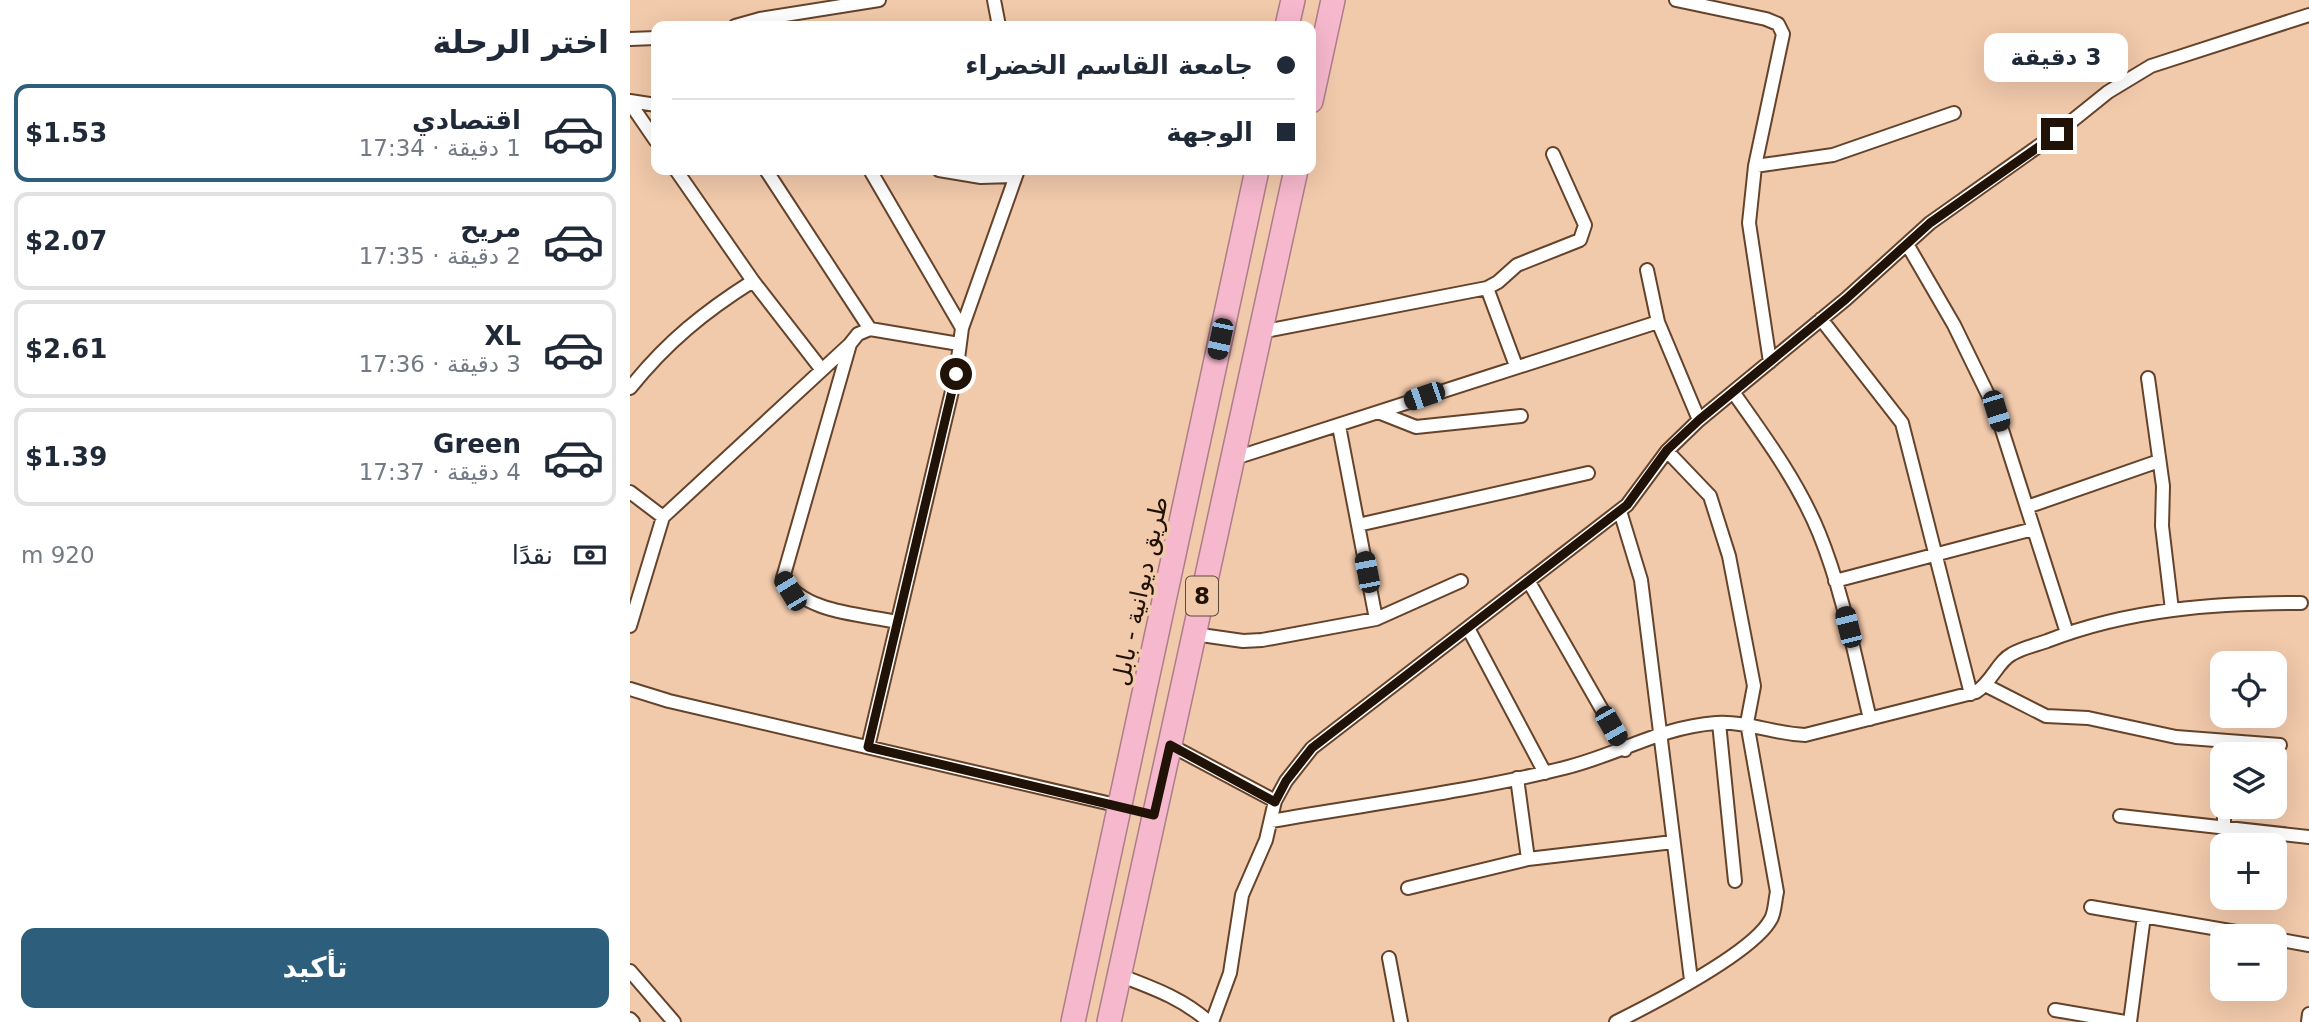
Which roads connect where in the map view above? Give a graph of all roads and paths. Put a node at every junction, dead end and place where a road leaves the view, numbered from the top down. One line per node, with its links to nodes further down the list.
1 (879, 0): 8 (street)
2 (995, 0): 9 (street)
3 (1293, 0): 10 (highway)
4 (1333, 0): 13 (highway)
5 (1676, 0): 6 (street)
6 (1723, 5): 19 (street)
7 (2309, 16): 32 (street)
8 (753, 21)
9 (998, 21)
10 (1288, 21)
11 (651, 38): 12 (street)
12 (630, 39)
13 (1316, 79)
14 (630, 102): 15 (street); 17 (street)
15 (651, 104)
16 (1954, 113): 19 (street)
17 (651, 134)
18 (1553, 154): 35 (street)
19 (1755, 166): 43 (street)
20 (679, 175): 34 (street)
21 (769, 175): 39 (street)
22 (873, 175): 38 (street)
23 (969, 175): 24 (street)
24 (998, 175)
25 (1014, 175): 38 (street)
26 (1258, 175): 30 (highway, طريق ديوانية - بابل / 8)
27 (1266, 175): 28 (highway)
28 (1290, 175)
29 (1294, 175): 31 (highway, 8)
30 (1249, 205): 31 (highway); 90 (highway, طريق ديوانية - بابل / 8)
31 (1286, 217): 40 (highway, 8)
32 (1907, 244): 36 (street); 58 (street)
33 (1647, 270): 37 (street)
34 (753, 281): 45 (street); 47 (street)
35 (1487, 288): 40 (street); 44 (street)
36 (1821, 319): 43 (street); 63 (street)
37 (1658, 322): 44 (street); 51 (street)
38 (962, 328): 42 (street)
39 (870, 329): 41 (street); 42 (street)
40 (1260, 332): 54 (highway, 8)
41 (850, 344): 45 (street); 70 (street)
42 (959, 344): 70 (street)
43 (1770, 362): 48 (street)
44 (1516, 366): 49 (street)
45 (822, 370): 60 (street)
46 (2148, 378): 55 (street)
47 (630, 387)
48 (1733, 392): 51 (street); 65 (street)
49 (1378, 412): 50 (street); 52 (street)
50 (1521, 416)
51 (1699, 420): 53 (street)
52 (1339, 426): 54 (street); 61 (street)
53 (1667, 450): 59 (street); 80 (street)
54 (1232, 459): 74 (highway, 8)
55 (2160, 461): 58 (street); 68 (street)
56 (1588, 473): 61 (street)
57 (630, 492): 60 (street)
58 (2027, 507): 62 (street)
59 (1620, 511): 66 (street); 81 (street)
60 (663, 517): 71 (street)
61 (1358, 524): 69 (street)
62 (2033, 528): 63 (street); 73 (street)
63 (1937, 552): 65 (street); 77 (street)
64 (1461, 581): 69 (street)
65 (1835, 581): 78 (street)
66 (1529, 582): 72 (street); 86 (street)
67 (2301, 603): 68 (street)
68 (2172, 610): 73 (street)
69 (1376, 619): 74 (street)
70 (897, 622): 85 (street)
71 (630, 626)
72 (1469, 629): 87 (street); 89 (street)
73 (2067, 633): 75 (street)
74 (1194, 634): 84 (highway, 8)
75 (1987, 686): 77 (street); 82 (street)
76 (630, 689): 85 (street)
77 (1971, 694): 78 (street)
78 (1870, 719): 80 (street)
79 (1719, 723): 80 (street); 81 (street); 99 (street)
80 (1747, 723): 109 (street)
81 (1660, 732): 86 (street); 97 (street)
82 (2223, 741): 83 (street)
83 (2237, 742)
84 (1170, 745): 89 (street); 91 (highway, 8)
85 (868, 747): 90 (street)
86 (1625, 750): 87 (street)
87 (1545, 773): 88 (street)
88 (1517, 778): 94 (street); 98 (street)
89 (1275, 802): 94 (street)
90 (1120, 807): 91 (highway); 113 (highway, طريق ديوانية - بابل / 8)
91 (1154, 815): 108 (highway, 8)
92 (2120, 816): 95 (street)
93 (2224, 819): 95 (street)
94 (1271, 821): 115 (street)
95 (2224, 828): 96 (street)
96 (2309, 837)
97 (1673, 842): 98 (street); 109 (street)
98 (1528, 859): 100 (street)
99 (1735, 881)
100 (1408, 888)
101 (2091, 907): 102 (street)
102 (2144, 916): 103 (street); 118 (street)
103 (2210, 927)
104 (2287, 941): 105 (street)
105 (2309, 945)
106 (1389, 958): 116 (street)
107 (630, 971): 112 (street)
108 (1119, 975): 114 (highway, 8); 115 (street)
109 (1692, 980): 117 (street)
110 (2055, 1010): 118 (street)
111 (2309, 1014): 119 (street)
112 (674, 1022)
113 (1073, 1022)
114 (1109, 1022)
115 (1210, 1022)
116 (1401, 1022)
117 (1616, 1022)
118 (2127, 1022)
119 (2308, 1022)

